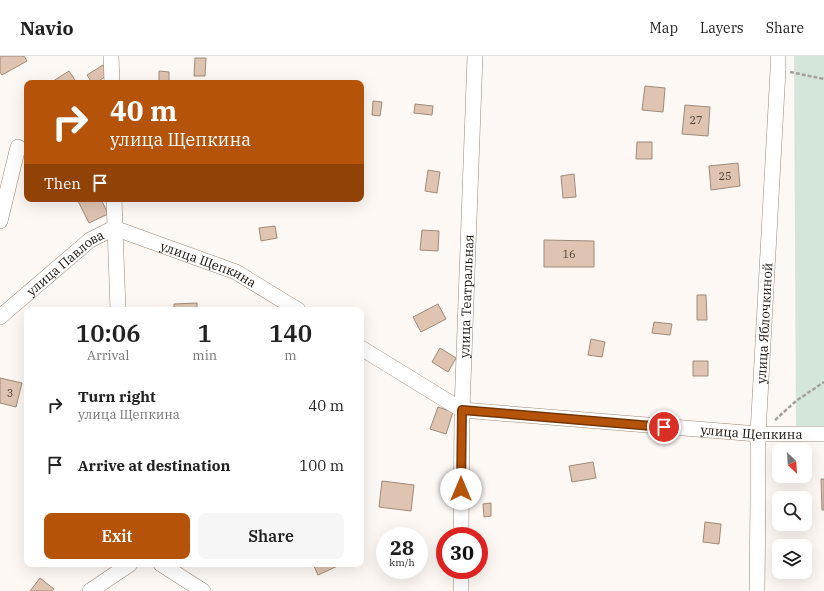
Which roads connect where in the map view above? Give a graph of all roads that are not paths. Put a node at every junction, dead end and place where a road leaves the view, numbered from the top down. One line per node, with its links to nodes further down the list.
1 (111, 56): 4 (street)
2 (475, 56): 13 (street, улица Театральная)
3 (778, 63): 14 (street, улица Яблочкиной)
4 (112, 80)
5 (18, 147): 7 (street)
6 (114, 202): 8 (street)
7 (0, 221)
8 (114, 228): 9 (street); 10 (street, улица Щепкина); 11 (street, улица Павлова)
9 (118, 307)
10 (293, 307)
11 (0, 317)
12 (364, 350): 13 (street, улица Щепкина)
13 (462, 410): 14 (street, улица Щепкина); 16 (street, улица Театральная)
14 (758, 434): 15 (street, улица Щепкина); 23 (street, улица Яблочкиной)
15 (824, 434)
16 (461, 527)
17 (126, 567): 20 (street)
18 (166, 567): 21 (street)
19 (461, 579): 22 (street)
20 (90, 591)
21 (203, 591)
22 (461, 591)
23 (757, 591)

